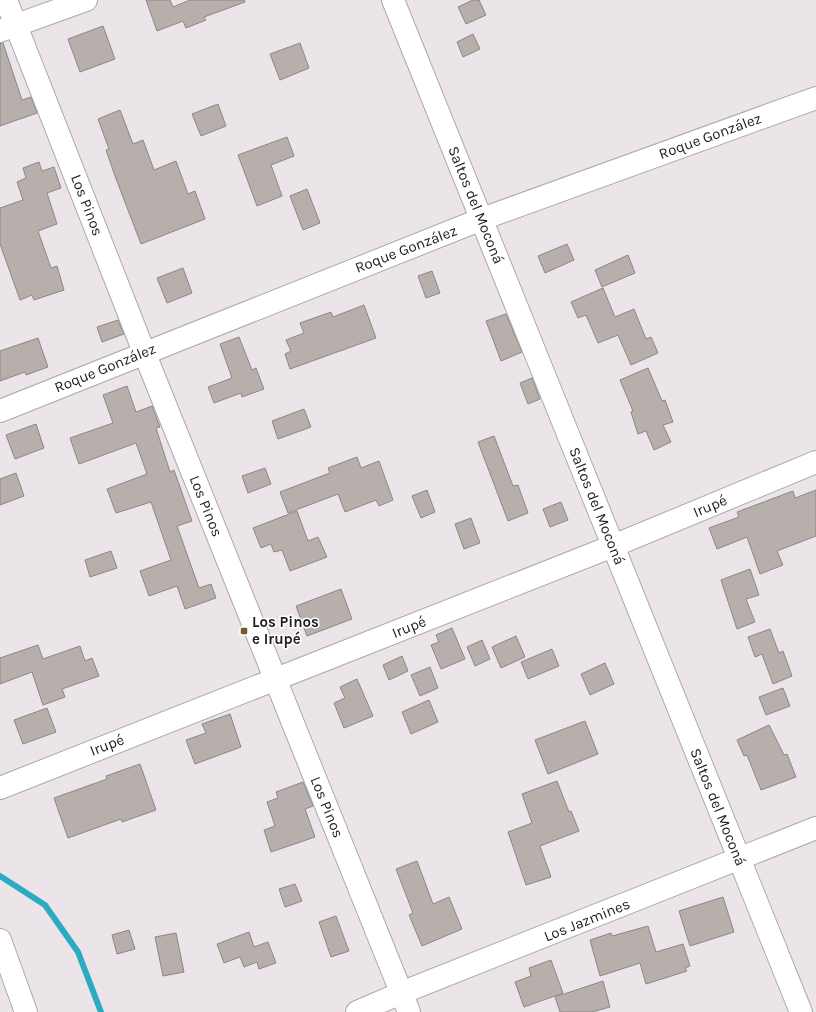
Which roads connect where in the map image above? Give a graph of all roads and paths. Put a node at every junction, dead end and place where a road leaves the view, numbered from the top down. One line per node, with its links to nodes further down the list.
1 (6, 0): 4 (street, Los Pinos)
2 (86, 0): 4 (street)
3 (394, 0): 6 (street, Saltos del Moconá)
4 (8, 28): 7 (street, Los Pinos)
5 (816, 98): 6 (street, Roque González)
6 (482, 220): 7 (street, Roque González); 10 (street, Saltos del Moconá)
7 (144, 352): 8 (street, Roque González); 11 (street, Los Pinos)
8 (0, 411)
9 (816, 462): 10 (street, Irupé)
10 (613, 546): 11 (street, Irupé); 14 (street, Saltos del Moconá)
11 (276, 679): 12 (street, Irupé); 16 (street, Los Pinos)
12 (0, 788)
13 (816, 828): 14 (street, Los Jazmines)
14 (739, 860): 16 (street, Los Jazmines); 19 (street, Saltos del Moconá)
15 (0, 940): 17 (street)
16 (405, 1002): 18 (street, Los Jazmines)
17 (26, 1012)
18 (358, 1012)
19 (801, 1012)

